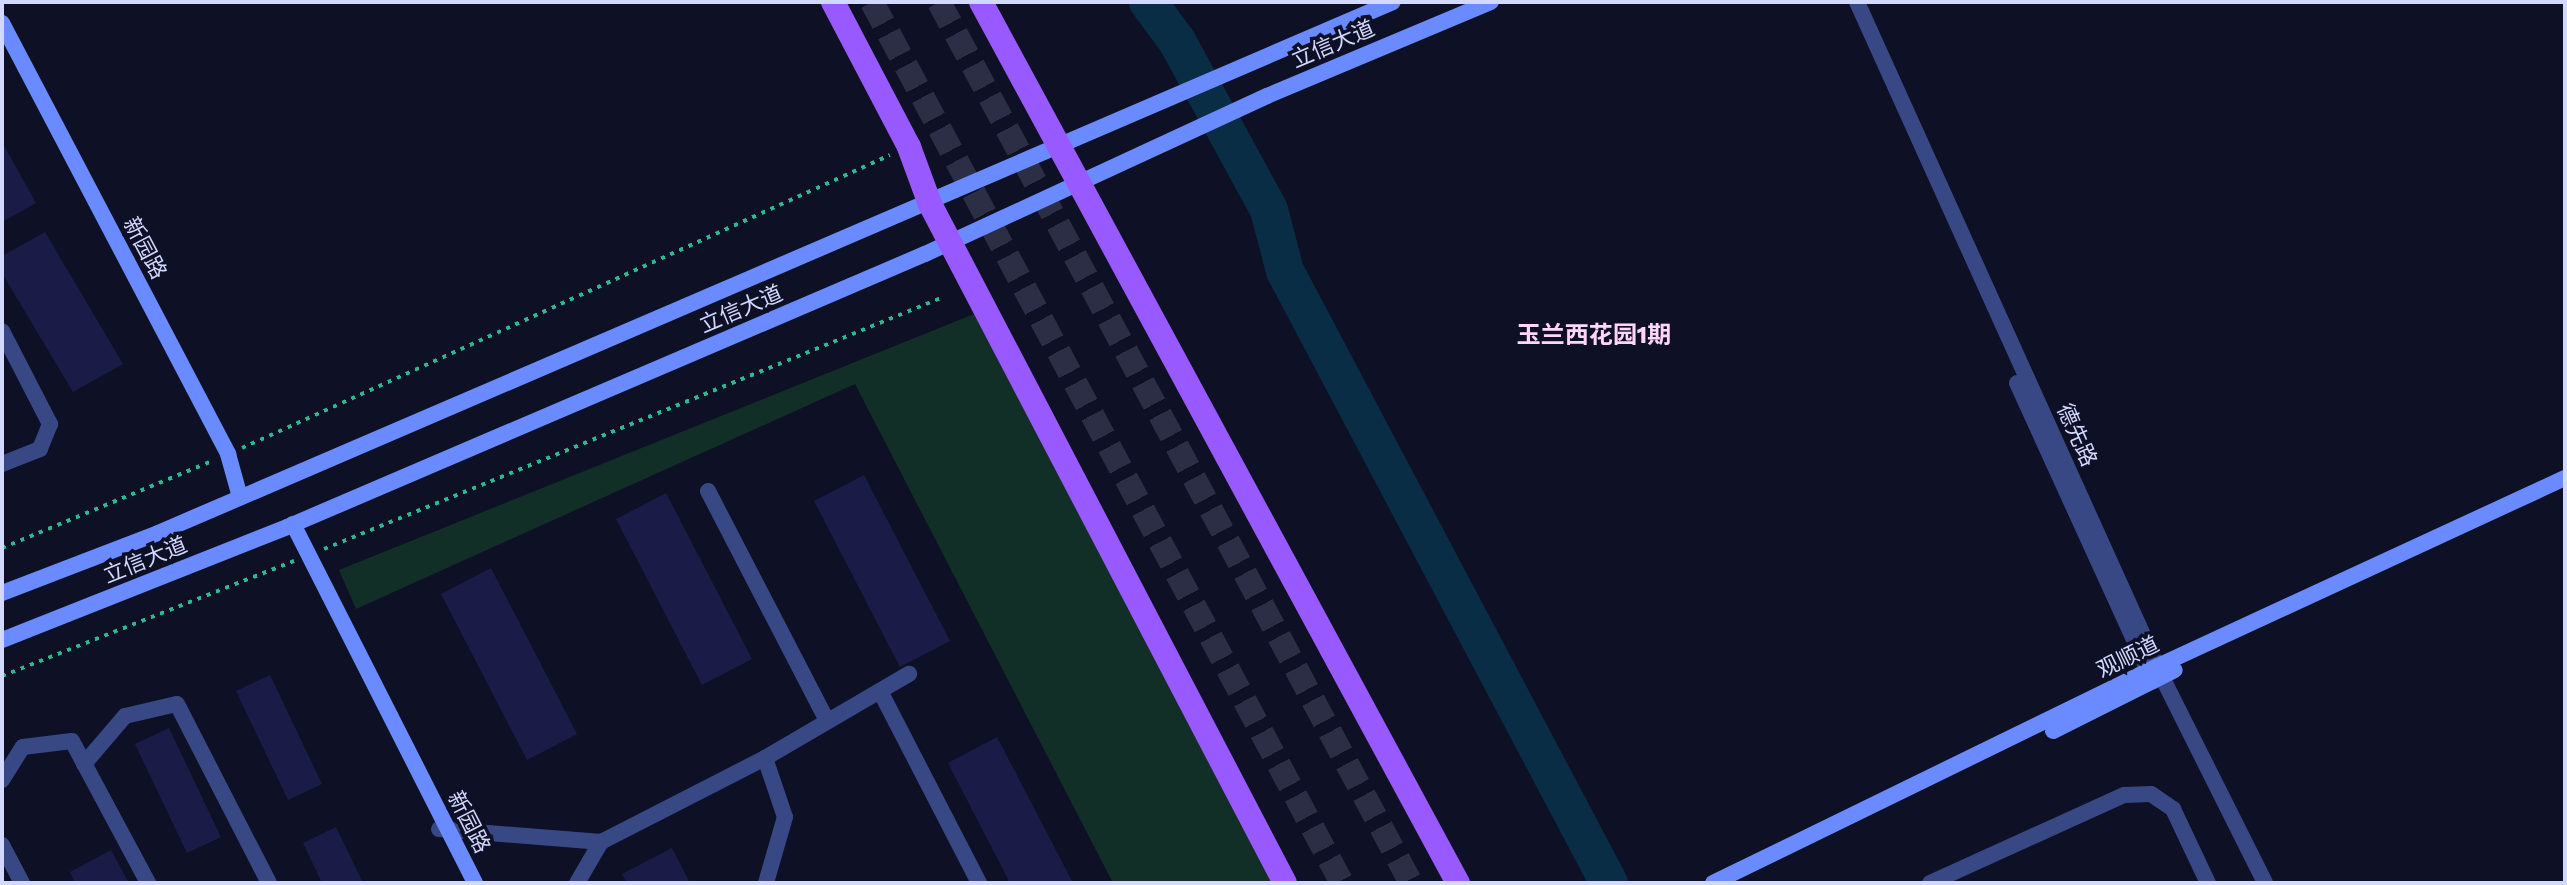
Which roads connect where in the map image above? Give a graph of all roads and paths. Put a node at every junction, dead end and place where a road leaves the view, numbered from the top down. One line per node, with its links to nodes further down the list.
1 (833, 2): 12 (main road)
2 (981, 2): 9 (main road)
3 (1393, 2): 9 (street, 立信大道)
4 (1491, 2): 11 (street, 立信大道)
5 (1846, 2): 28 (street, 德先路)
6 (1857, 2): 28 (street, 德先路)
7 (2, 23): 16 (street, 新园路)
8 (2, 41): 16 (street, 新园路)
9 (1061, 147): 11 (main road); 12 (street, 立信大道)
10 (892, 154): 16 (path)
11 (1078, 181): 13 (street, 立信大道); 47 (main road)
12 (930, 204): 13 (main road); 21 (street, 立信大道)
13 (952, 242): 22 (street, 立信大道); 46 (main road)
14 (941, 298): 24 (path)
15 (2, 331): 17 (street)
16 (224, 456): 21 (street, 新园路); 23 (path)
17 (2, 464)
18 (2565, 478): 28 (street, 观顺道)
19 (2565, 490): 28 (street, 观顺道)
20 (708, 491): 31 (street)
21 (236, 499): 25 (street, 立信大道)
22 (290, 526): 24 (street, 新园路); 26 (street, 立信大道)
23 (2, 548)
24 (306, 556): 29 (path); 35 (street, 新园路)
25 (2, 593)
26 (2, 640)
27 (909, 674): 30 (street)
28 (2155, 675): 48 (street, 观顺道); 49 (street, 观顺道); 52 (street, 德先路); 53 (street, 德先路)
29 (2, 676)
30 (880, 691): 31 (street); 45 (street)
31 (827, 721): 32 (street)
32 (765, 758): 36 (street); 44 (street)
33 (84, 764): 34 (street); 39 (street); 40 (street)
34 (2, 780)
35 (444, 829): 36 (street); 41 (street, 新园路); 42 (street, 新园路)
36 (601, 842): 43 (street)
37 (2, 845): 38 (street)
38 (22, 883)
39 (148, 883)
40 (269, 883)
41 (468, 883)
42 (475, 883)
43 (577, 883)
44 (766, 883)
45 (979, 883)
46 (1285, 883)
47 (1458, 883)
48 (1713, 883)
49 (1735, 883)
50 (1930, 883): 51 (street)
51 (2208, 883)
52 (2253, 883)
53 (2265, 883)

